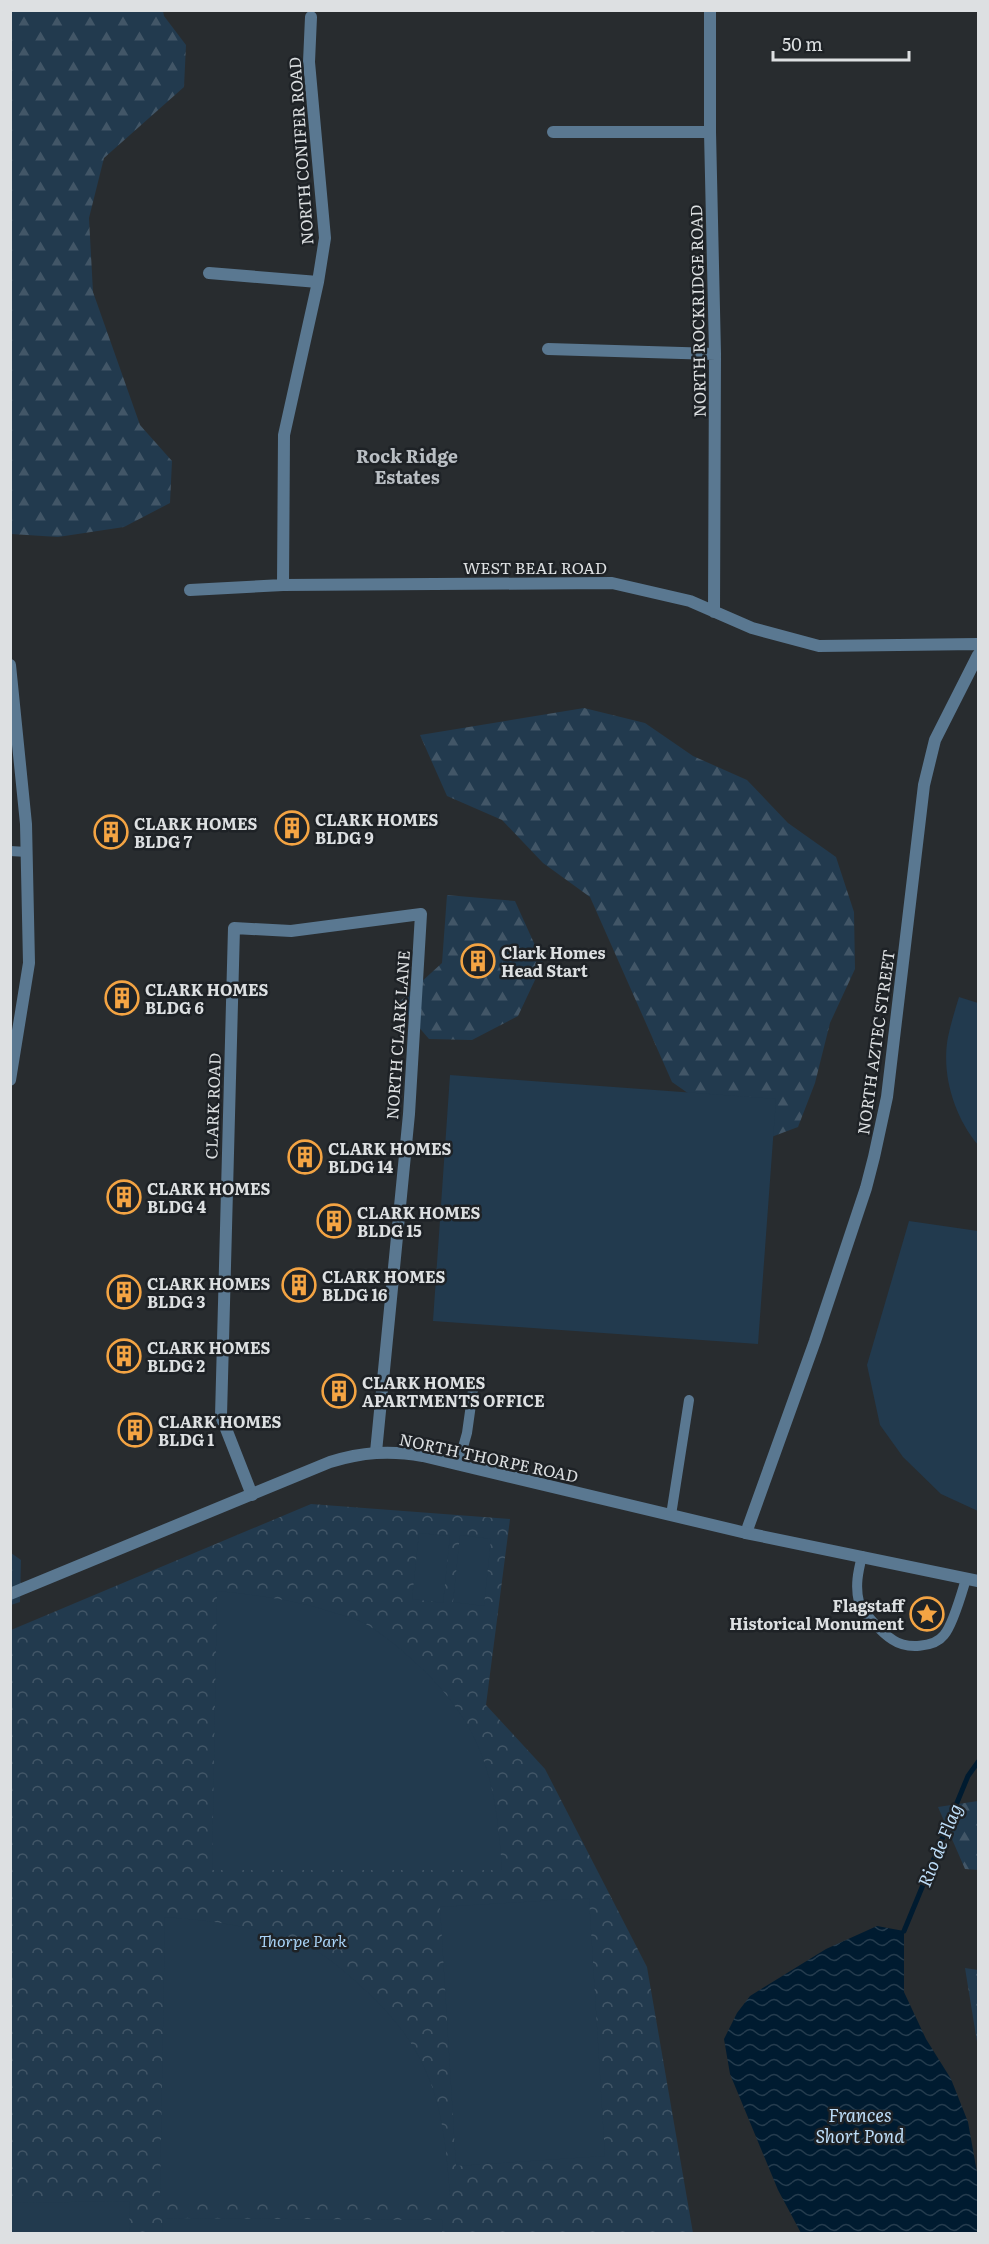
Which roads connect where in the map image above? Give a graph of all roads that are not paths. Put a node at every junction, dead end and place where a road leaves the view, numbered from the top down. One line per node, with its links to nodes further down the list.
1 (710, 10): 4 (street, NORTH ROCKRIDGE ROAD)
2 (311, 17): 6 (street, NORTH CONIFER ROAD)
3 (553, 132): 4 (street)
4 (710, 132): 8 (street, NORTH ROCKRIDGE ROAD)
5 (209, 273): 6 (street)
6 (318, 282): 9 (street, NORTH CONIFER ROAD)
7 (548, 350): 8 (street)
8 (715, 354): 11 (street, NORTH ROCKRIDGE ROAD)
9 (283, 585): 10 (street, WEST BEAL ROAD); 11 (street, WEST BEAL ROAD)
10 (190, 590)
11 (714, 612): 12 (street, WEST BEAL ROAD)
12 (978, 644)
13 (978, 655): 26 (street, NORTH AZTEC STREET)
14 (10, 665): 15 (street)
15 (13, 697): 17 (street)
16 (10, 851): 17 (lane)
17 (27, 852): 19 (street)
18 (234, 928): 22 (street, NORTH CLARK LANE); 24 (street, CLARK ROAD)
19 (10, 1080)
20 (474, 1383): 23 (lane)
21 (689, 1400): 25 (lane)
22 (376, 1452): 23 (street, NORTH THORPE ROAD); 24 (street, NORTH THORPE ROAD)
23 (458, 1465): 25 (street, NORTH THORPE ROAD)
24 (252, 1495): 29 (street, NORTH THORPE ROAD)
25 (671, 1515): 26 (street, NORTH THORPE ROAD)
26 (746, 1533): 27 (street, NORTH THORPE ROAD)
27 (862, 1557): 28 (street, NORTH THORPE ROAD); 28 (lane)
28 (972, 1580)
29 (10, 1594)

